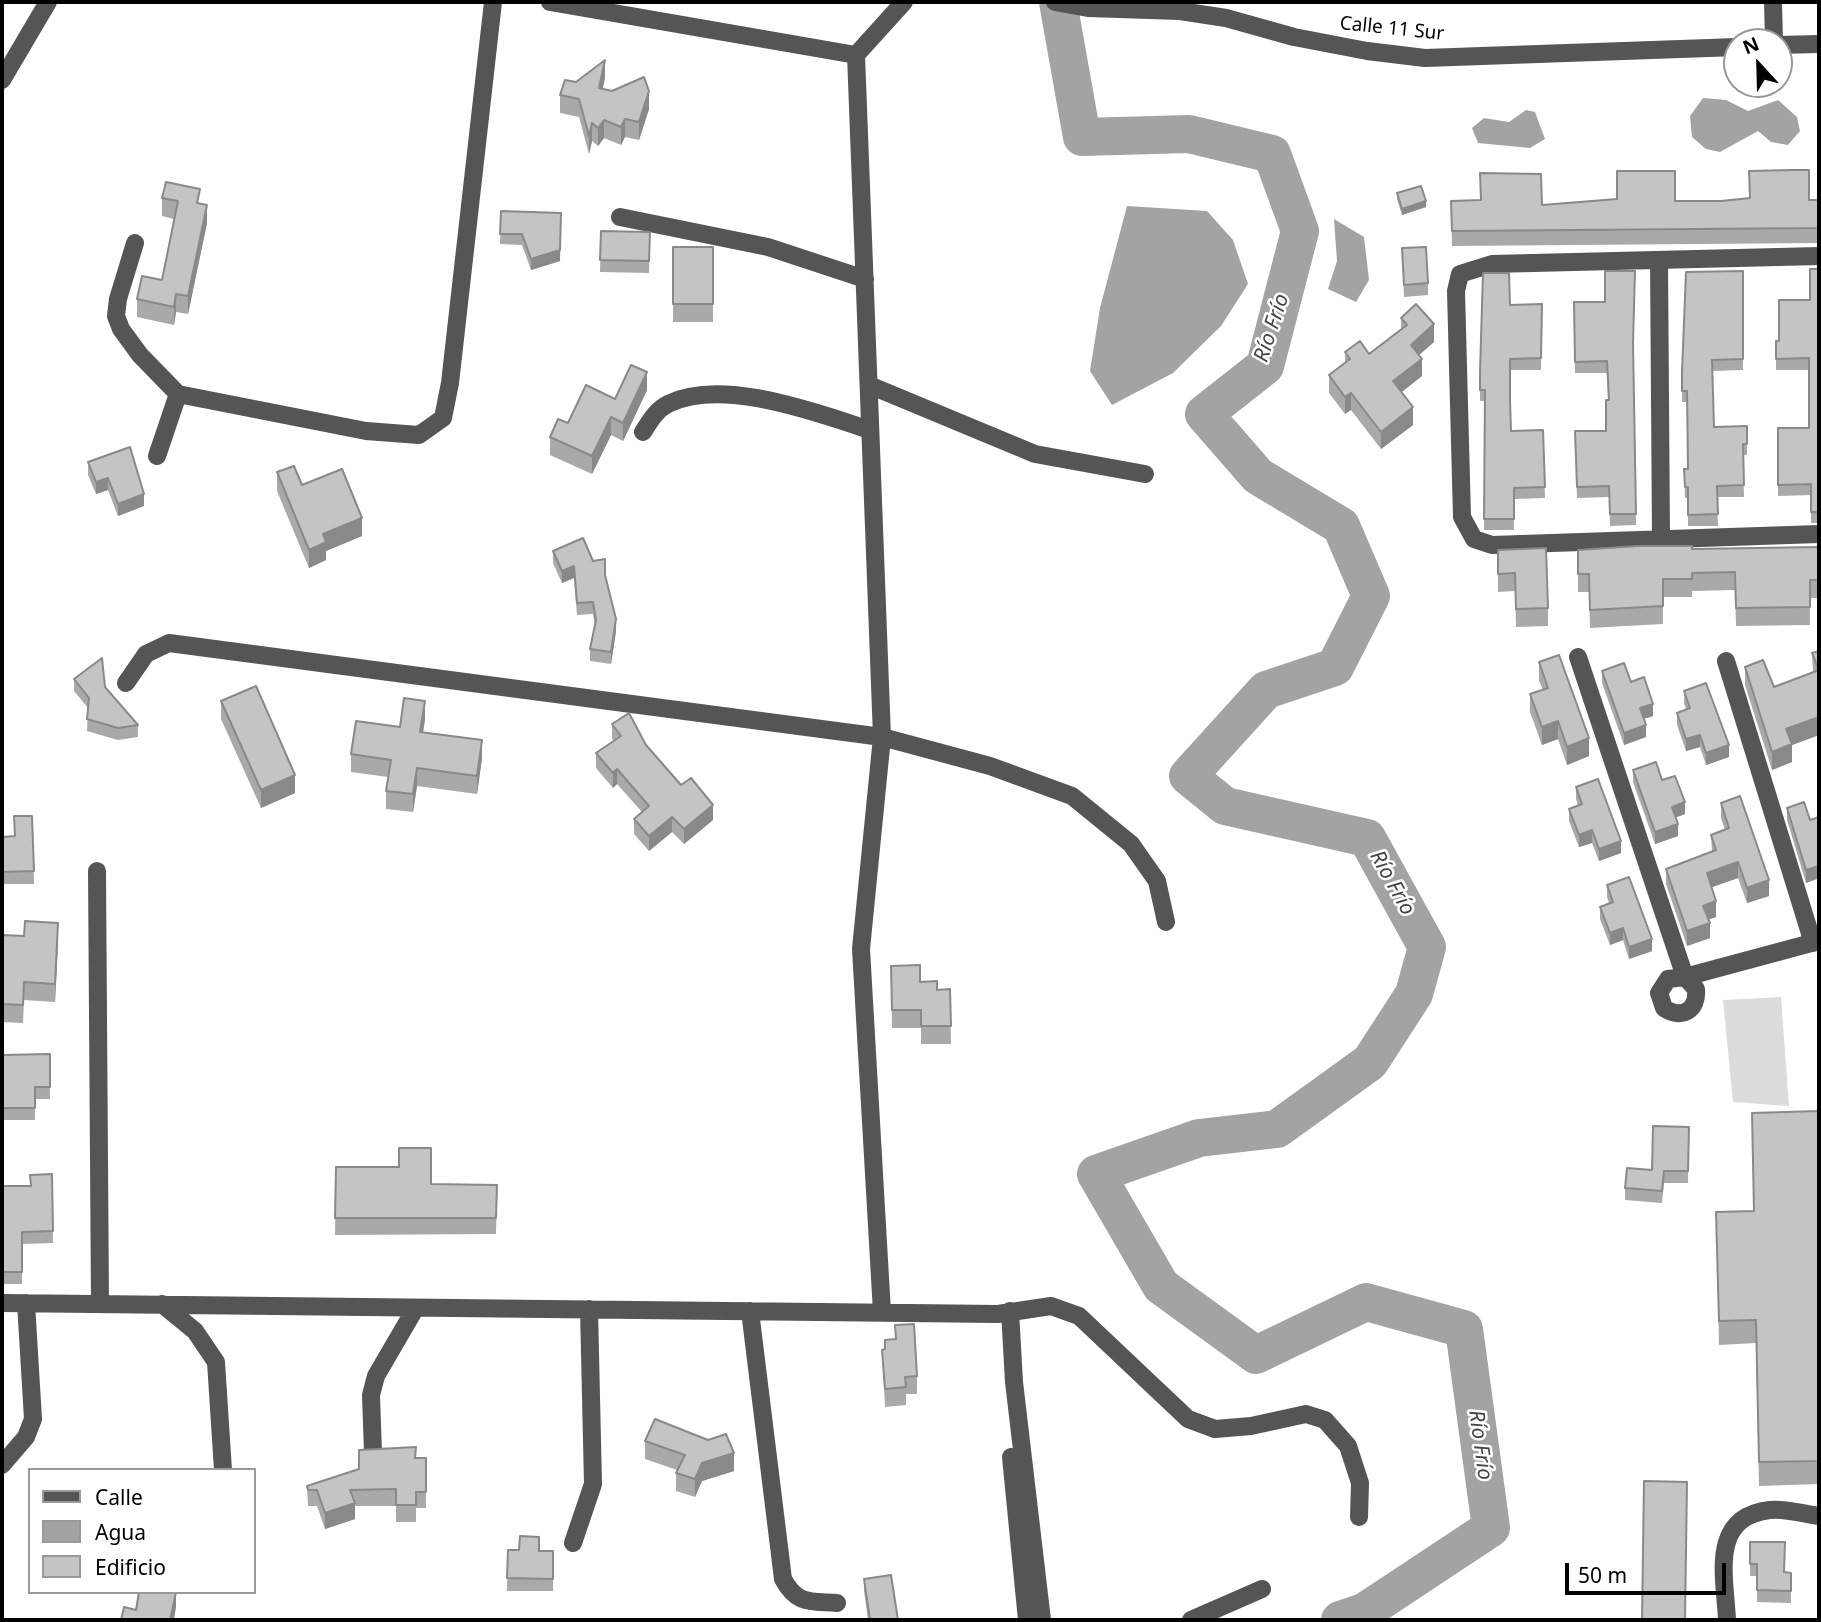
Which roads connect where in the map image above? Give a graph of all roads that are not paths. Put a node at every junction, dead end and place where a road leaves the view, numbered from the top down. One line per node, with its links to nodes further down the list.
1 (48, 2): 13 (street)
2 (493, 2): 20 (street)
3 (550, 2): 12 (street)
4 (904, 2): 12 (street)
5 (1055, 2): 7 (street, Calle 11 Sur)
6 (1773, 2): 8 (street)
7 (1150, 6): 11 (street, Calle 11 Sur)
8 (1774, 28)
9 (1819, 44): 10 (street)
10 (1793, 45)
11 (1723, 47)
12 (856, 55): 18 (street)
13 (2, 80)
14 (620, 217): 18 (street)
15 (135, 243): 20 (street)
16 (1819, 256): 17 (street)
17 (1659, 260): 26 (street); 26 (street)
18 (865, 279): 19 (street)
19 (869, 385): 21 (street); 24 (street)
20 (177, 394): 23 (street)
21 (870, 430): 22 (street); 30 (street)
22 (643, 432)
23 (157, 456)
24 (1145, 474)
25 (1819, 534): 26 (street)
26 (1661, 537)
27 (1578, 657): 33 (street)
28 (1726, 661): 33 (street)
29 (126, 683): 30 (street)
30 (882, 737): 32 (street); 41 (street)
31 (97, 871): 36 (street)
32 (1166, 922)
33 (1816, 942)
34 (2, 1303): 35 (street)
35 (26, 1303): 36 (street); 44 (street)
36 (100, 1304): 37 (street)
37 (162, 1304): 38 (street); 45 (street)
38 (415, 1309): 39 (street); 43 (street)
39 (589, 1309): 40 (street); 48 (street)
40 (750, 1311): 41 (street); 50 (street)
41 (882, 1312): 42 (street)
42 (1004, 1312): 47 (street); 51 (street); 52 (street)
43 (373, 1453)
44 (2, 1465)
45 (223, 1468)
46 (1819, 1516): 54 (street)
47 (1359, 1517)
48 (573, 1543)
49 (1262, 1589): 53 (street)
50 (837, 1603)
51 (1027, 1620)
52 (1042, 1620)
53 (1191, 1620)
54 (1727, 1620)

